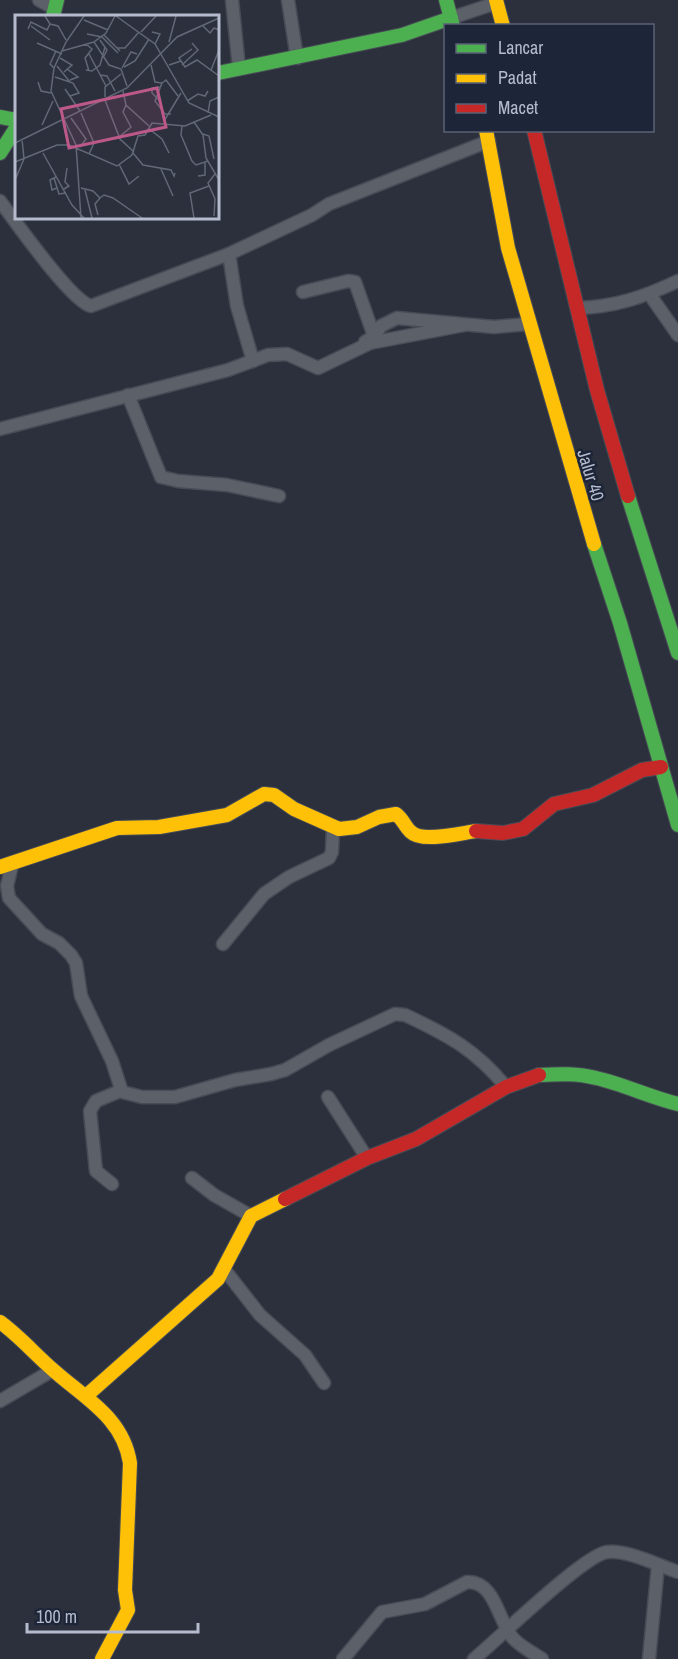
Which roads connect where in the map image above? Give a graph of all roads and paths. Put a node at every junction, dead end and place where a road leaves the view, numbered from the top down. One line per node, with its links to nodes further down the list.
1 (39, 0): 6 (street)
2 (232, 0): 11 (street)
3 (288, 0): 10 (street)
4 (446, 0): 7 (main road)
5 (497, 1): 7 (street); 9 (main road)
6 (55, 9)
7 (452, 22)
8 (444, 24): 10 (main road)
9 (503, 24)
10 (297, 58): 11 (main road)
11 (239, 68): 12 (main road)
12 (219, 74)
13 (0, 117): 14 (main road)
14 (15, 120)
15 (15, 130): 18 (main road)
16 (534, 132): 24 (main road, Jalur 40)
17 (487, 136): 20 (street); 25 (main road, Jalur 40)
18 (0, 153)
19 (0, 201): 20 (street)
20 (229, 254): 30 (street)
21 (678, 281): 23 (street)
22 (303, 292): 28 (street)
23 (650, 295): 24 (street); 27 (street)
24 (577, 308): 34 (main road, Jalur 40)
25 (528, 324): 26 (street); 35 (main road, Jalur 40)
26 (464, 325): 28 (street); 29 (street)
27 (678, 335)
28 (375, 336): 29 (street)
29 (347, 355): 30 (street)
30 (253, 361): 31 (street)
31 (128, 395): 32 (street); 33 (street)
32 (0, 429)
33 (279, 496)
34 (678, 653)
35 (661, 767): 36 (main road, Jalur 40); 37 (main road)
36 (678, 825)
37 (333, 828): 38 (main road); 39 (street)
38 (6, 866): 41 (street)
39 (223, 944)
40 (506, 1087): 41 (street); 43 (main road); 44 (main road)
41 (120, 1091): 46 (street)
42 (328, 1097): 44 (street)
43 (678, 1104)
44 (367, 1158): 47 (main road)
45 (192, 1178): 47 (street)
46 (112, 1184)
47 (251, 1216): 48 (main road)
48 (224, 1269): 51 (street); 52 (main road)
49 (0, 1322): 50 (main road)
50 (53, 1370): 52 (main road); 53 (street)
51 (324, 1383)
52 (86, 1396): 57 (main road)
53 (0, 1401)
54 (658, 1565): 55 (street); 56 (street); 61 (street)
55 (678, 1572)
56 (507, 1632): 58 (street); 59 (street); 60 (street)
57 (108, 1656)
58 (343, 1659)
59 (474, 1659)
60 (542, 1659)
61 (650, 1659)

